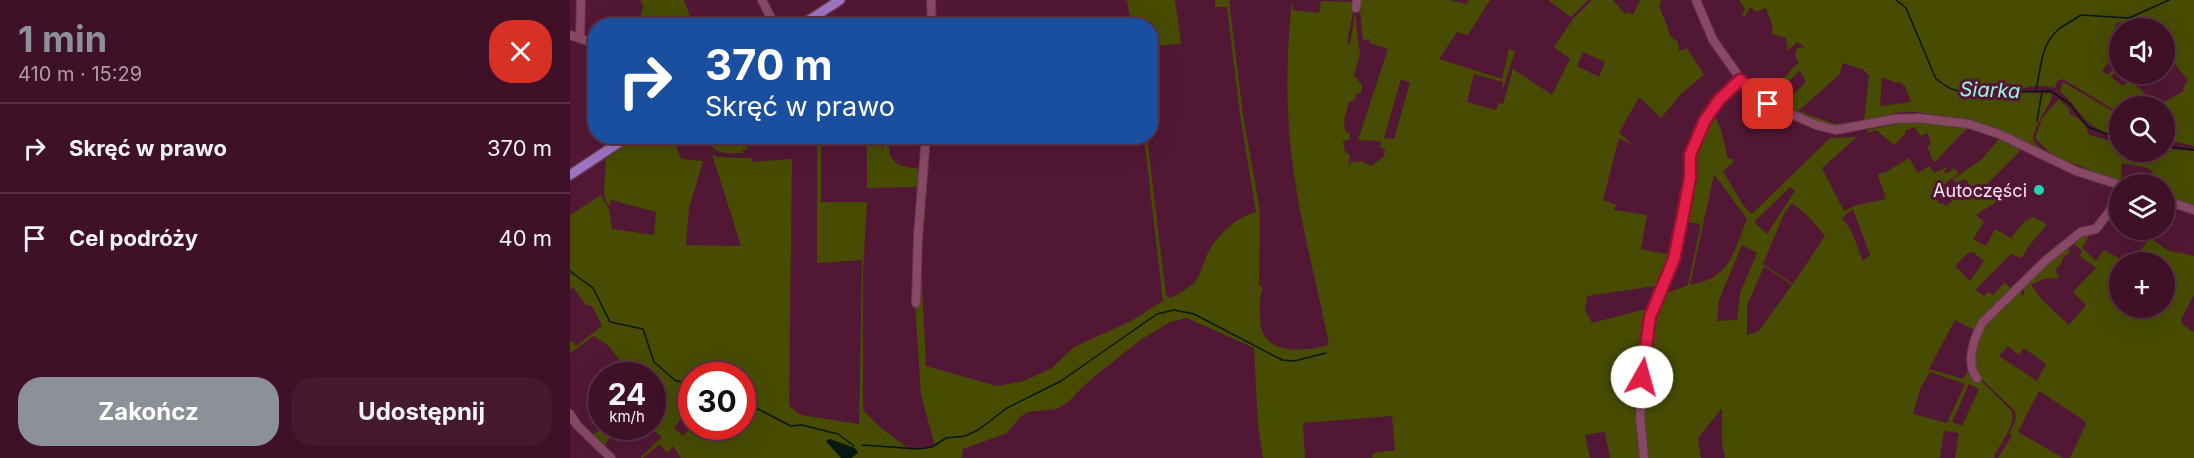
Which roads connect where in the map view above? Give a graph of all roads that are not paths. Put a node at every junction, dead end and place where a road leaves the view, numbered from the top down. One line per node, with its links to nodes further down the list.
1 (581, 0): 10 (street)
2 (762, 0): 6 (street)
3 (840, 0): 7 (main road)
4 (931, 0): 8 (street)
5 (1696, 0): 12 (street)
6 (771, 18)
7 (812, 18)
8 (932, 18)
9 (570, 35): 10 (street)
10 (580, 38): 11 (street)
11 (588, 41)
12 (1740, 80): 16 (street); 25 (street)
13 (617, 144): 15 (main road)
14 (925, 144): 20 (street)
15 (570, 175)
16 (2109, 182)
17 (2175, 204): 18 (street)
18 (2194, 210)
19 (2109, 212): 21 (street)
20 (916, 303)
21 (1977, 378)
22 (570, 414): 23 (street)
23 (573, 428): 24 (street)
24 (611, 458)
25 (1644, 458)

